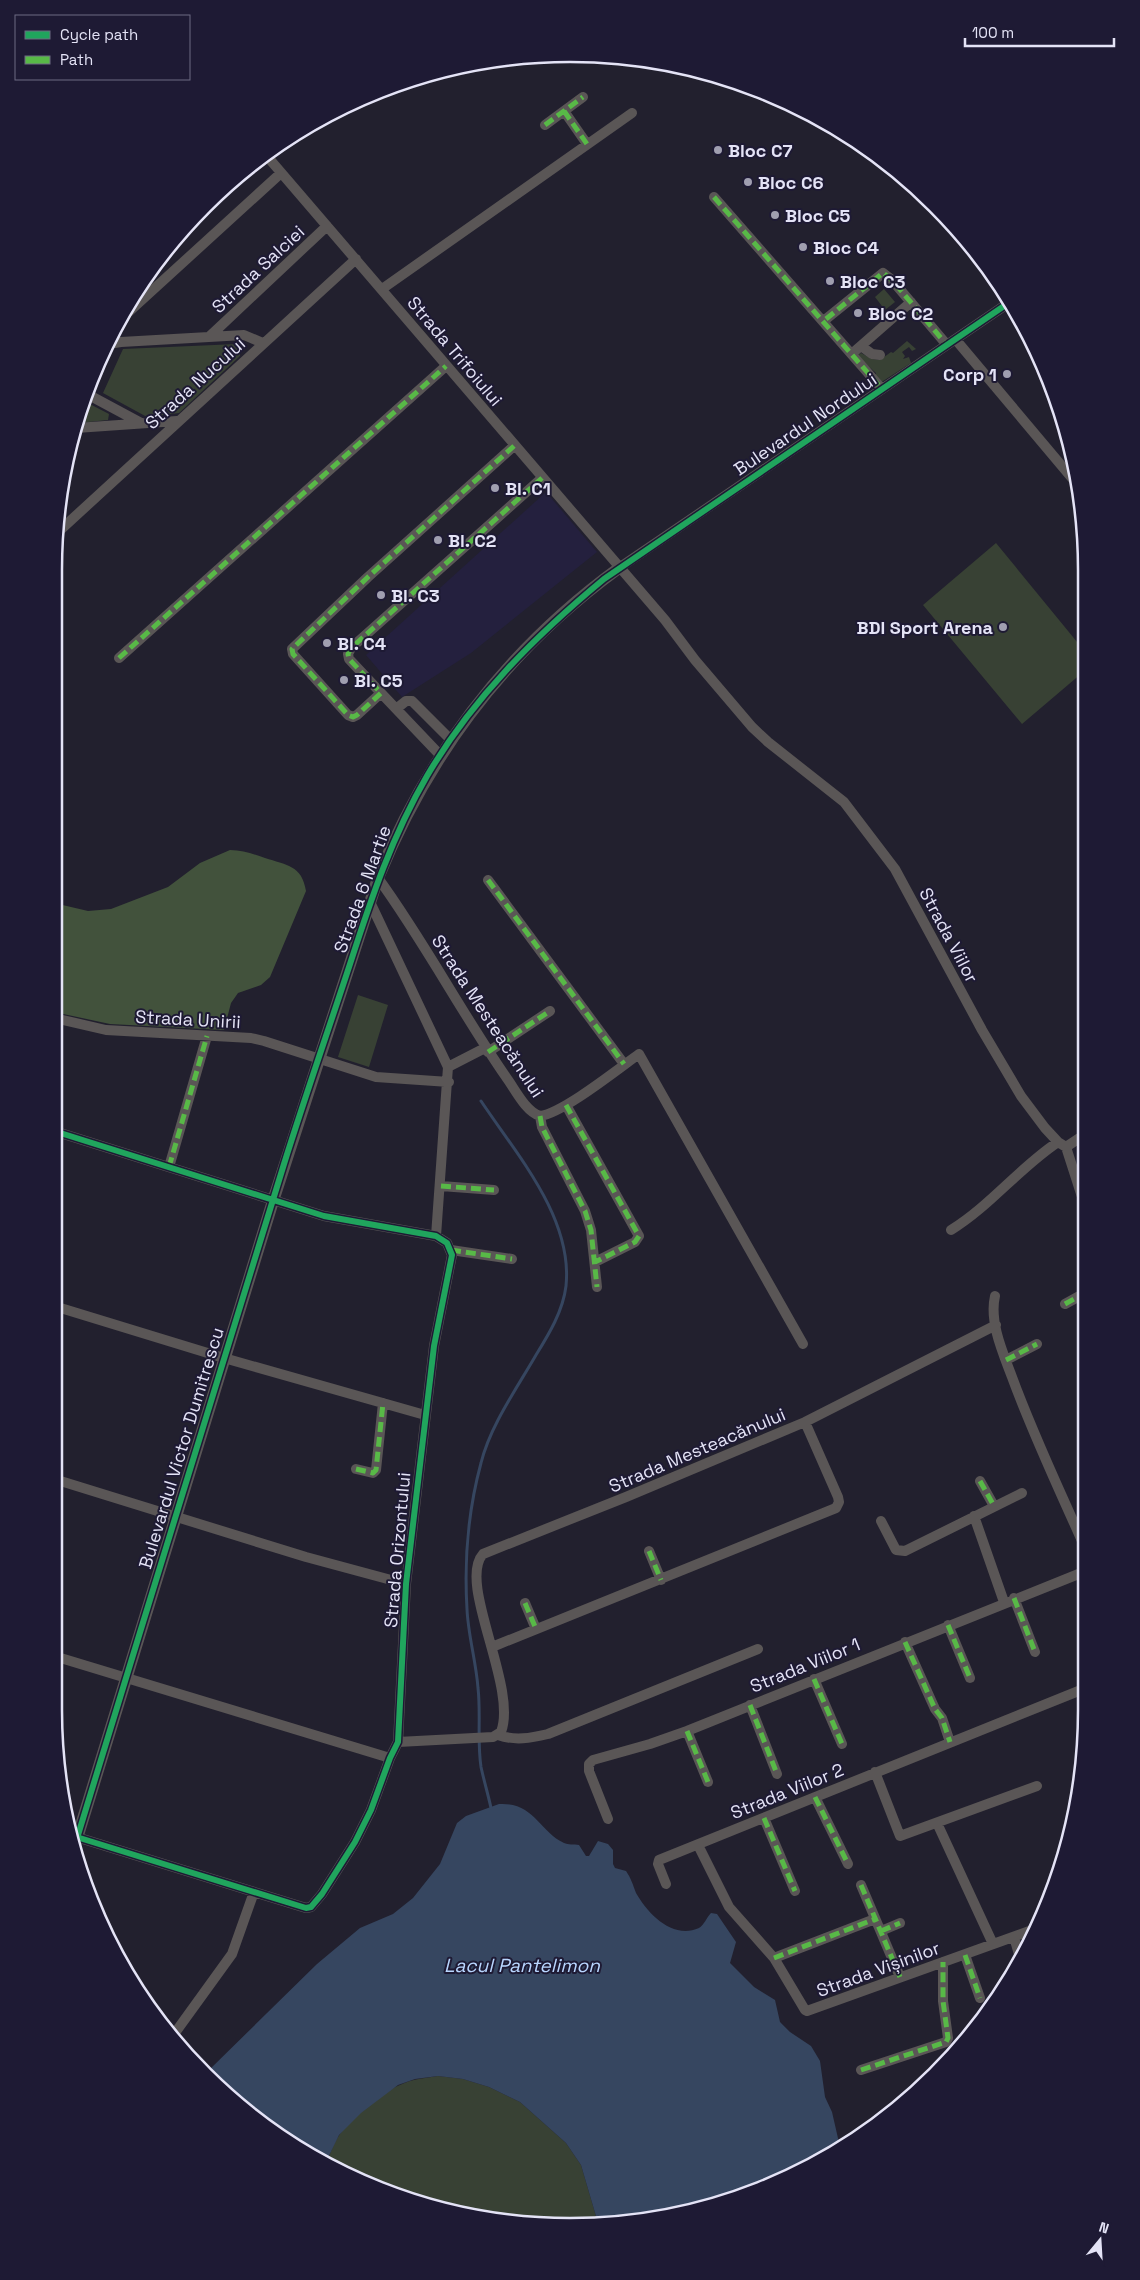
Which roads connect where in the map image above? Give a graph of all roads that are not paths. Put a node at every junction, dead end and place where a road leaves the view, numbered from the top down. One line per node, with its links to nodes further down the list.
1 (583, 98): 2 (street)
2 (564, 111): 4 (street); 5 (street)
3 (632, 112): 5 (street)
4 (545, 125)
5 (587, 144): 11 (street)
6 (270, 160): 7 (street, Strada Trifoiului)
7 (280, 172): 9 (street, Strada Trifoiului); 13 (street)
8 (714, 197): 22 (street)
9 (328, 226): 10 (street, Strada Trifoiului); 16 (street, Strada Salciei)
10 (356, 259): 11 (street, Strada Trifoiului); 19 (street, Strada Nucului)
11 (382, 289): 21 (street, Strada Trifoiului)
12 (911, 302): 15 (street); 18 (street); 20 (street)
13 (139, 303)
14 (1004, 306): 18 (street, Bulevardul Nordului)
15 (826, 320)
16 (210, 336): 17 (street); 19 (street)
17 (117, 343)
18 (952, 343): 22 (street, Bulevardul Nordului); 28 (street)
19 (263, 344): 24 (street, Strada Nucului)
20 (880, 355)
21 (446, 366): 27 (street, Strada Trifoiului); 32 (street)
22 (882, 389): 31 (street, Bulevardul Nordului)
23 (93, 398): 25 (street)
24 (177, 421): 25 (street); 30 (street, Strada Nucului)
25 (142, 424): 26 (street)
26 (83, 428)
27 (514, 446): 29 (street, Strada Trifoiului); 33 (street)
28 (1069, 474)
29 (542, 478): 31 (street, Strada Trifoiului); 33 (street)
30 (65, 525)
31 (619, 568): 35 (street, Strada 6 Martie); 52 (street, Strada Viilor)
32 (119, 658)
33 (381, 693): 34 (street)
34 (396, 708): 35 (street); 36 (street)
35 (451, 740): 36 (street, Strada 6 Martie)
36 (440, 755): 37 (street, Strada 6 Martie)
37 (378, 878): 39 (street, Strada 6 Martie); 43 (street, Strada Mesteacănului)
38 (488, 880): 45 (street)
39 (370, 902): 44 (street, Strada 6 Martie); 46 (street)
40 (550, 1011): 43 (street)
41 (62, 1020): 42 (street, Strada Unirii)
42 (207, 1036): 44 (street, Strada Unirii); 53 (street)
43 (487, 1050): 46 (street); 49 (street, Strada Mesteacănului)
44 (318, 1059): 47 (street, Strada Unirii); 57 (street, Bulevardul Victor Dumitrescu)
45 (624, 1064): 48 (street); 69 (street)
46 (448, 1067): 47 (street)
47 (449, 1082): 54 (street)
48 (566, 1105): 49 (street); 62 (street)
49 (540, 1116): 62 (street, Strada Mesteacănului)
50 (62, 1134): 53 (street)
51 (1078, 1137): 52 (street)
52 (1062, 1144): 55 (street); 58 (street)
53 (169, 1167): 57 (street)
54 (441, 1186): 56 (street); 59 (street)
55 (1078, 1187)
56 (494, 1190)
57 (273, 1201): 59 (street); 71 (street, Bulevardul Victor Dumitrescu)
58 (950, 1230)
59 (439, 1237): 60 (street)
60 (451, 1250): 61 (street); 74 (street, Strada Orizontului)
61 (512, 1259)
62 (595, 1262): 63 (street, Strada Mesteacănului)
63 (597, 1287)
64 (995, 1296): 68 (street)
65 (1078, 1298): 66 (street)
66 (1065, 1304)
67 (62, 1308): 71 (street)
68 (996, 1325): 72 (street); 75 (street)
69 (803, 1344)
70 (1037, 1344): 72 (street)
71 (224, 1358): 73 (street); 81 (street, Bulevardul Victor Dumitrescu)
72 (1006, 1360): 84 (street)
73 (383, 1403): 74 (street); 76 (street)
74 (425, 1415): 88 (street, Strada Orizontului)
75 (805, 1422): 87 (street, Strada Mesteacănului); 94 (street, Strada Mesteacănului)
76 (356, 1469)
77 (62, 1481): 81 (street)
78 (980, 1481): 80 (street)
79 (1022, 1493): 80 (street)
80 (994, 1506): 82 (street)
81 (175, 1516): 88 (street); 98 (street, Bulevardul Victor Dumitrescu)
82 (974, 1516): 83 (street); 89 (street)
83 (882, 1521)
84 (1078, 1532)
85 (649, 1551): 87 (street)
86 (1078, 1574): 89 (street, Strada Viilor 1)
87 (661, 1580): 92 (street, Strada Mesteacănului)
88 (406, 1584): 105 (street, Strada Orizontului)
89 (1009, 1600): 91 (street, Strada Viilor 1); 96 (street)
90 (525, 1603): 92 (street)
91 (948, 1625): 93 (street, Strada Viilor 1); 100 (street)
92 (536, 1629): 94 (street, Strada Mesteacănului)
93 (905, 1642): 99 (street, Strada Viilor 1); 106 (street)
94 (492, 1647): 104 (street, Strada Mesteacănului)
95 (758, 1649): 104 (street)
96 (1035, 1652)
97 (62, 1658): 98 (street)
98 (126, 1678): 108 (street); 117 (street, Bulevardul Victor Dumitrescu)
99 (814, 1678): 102 (street, Strada Viilor 1); 107 (street, Strada Viilor 2)
100 (970, 1678)
101 (1078, 1691): 106 (street, Strada Viilor 2)
102 (750, 1705): 103 (street, Strada Viilor 1); 110 (street, Strada Viilor 2)
103 (688, 1731): 111 (street); 114 (street, Strada Viilor 1)
104 (495, 1736): 105 (street)
105 (398, 1742): 108 (street, Strada Orizontului)
106 (950, 1742): 109 (street, Strada Viilor 2)
107 (842, 1744)
108 (390, 1758): 124 (street, Strada Orizontului)
109 (875, 1772): 113 (street, Strada Viilor 2); 116 (street)
110 (777, 1774)
111 (708, 1782)
112 (1037, 1786): 116 (street)
113 (815, 1797): 115 (street, Strada Viilor 2); 120 (street)
114 (608, 1818)
115 (764, 1818): 119 (street, Strada Viilor 2); 123 (street)
116 (937, 1823): 130 (street)
117 (77, 1830)
118 (80, 1842): 124 (street)
119 (698, 1845): 121 (street, Strada Viilor 2); 133 (street, Strada Vișinilor)
120 (848, 1864)
121 (666, 1884)
122 (861, 1886): 125 (street)
123 (795, 1890)
124 (254, 1892): 137 (street)
125 (875, 1920): 127 (street); 133 (street)
126 (900, 1923): 127 (street)
127 (880, 1931): 135 (street)
128 (1026, 1933): 129 (street, Strada Vișinilor)
129 (1014, 1937): 130 (street, Strada Vișinilor); 131 (street)
130 (993, 1944): 132 (street, Strada Vișinilor)
131 (1017, 1949)
132 (966, 1955): 134 (street, Strada Vișinilor); 136 (street)
133 (774, 1958): 135 (street, Strada Vișinilor)
134 (943, 1962): 135 (street, Strada Vișinilor); 138 (street)
135 (900, 1977)
136 (980, 1998)
137 (177, 2031)
138 (861, 2070)

